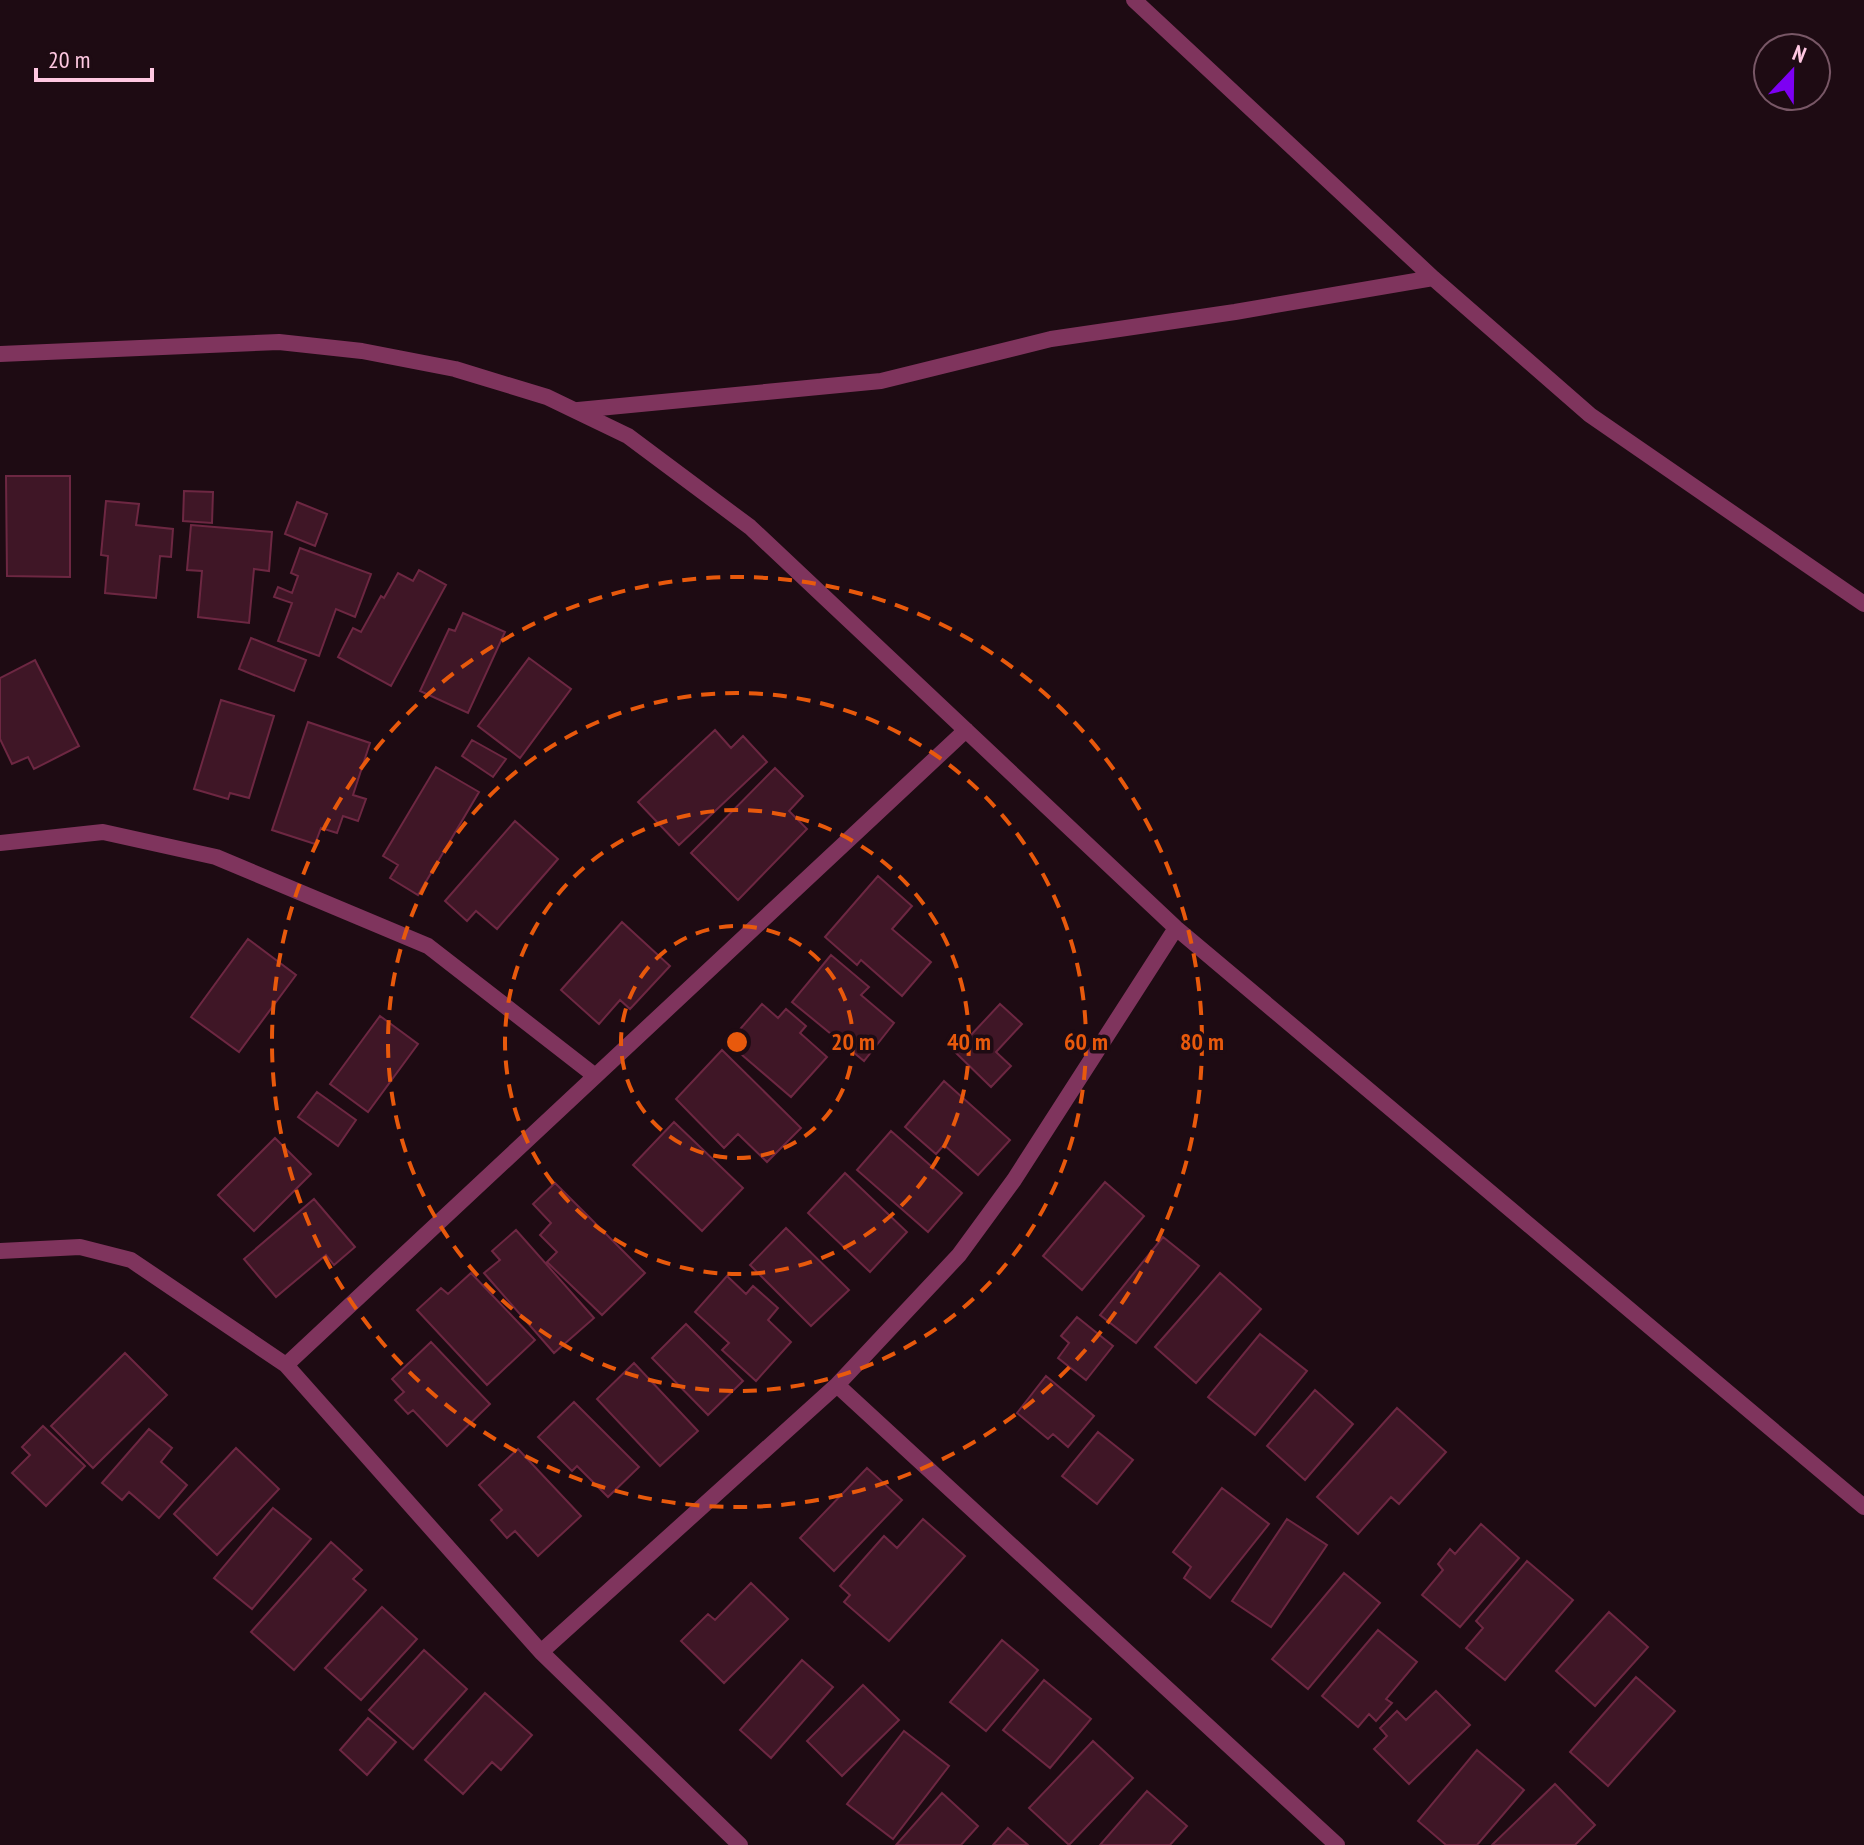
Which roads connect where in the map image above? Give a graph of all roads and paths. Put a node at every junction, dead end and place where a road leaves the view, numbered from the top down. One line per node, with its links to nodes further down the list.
1 (1134, 0): 2 (street)
2 (1433, 278): 4 (street); 5 (street)
3 (0, 354): 4 (street)
4 (576, 411): 6 (street)
5 (1864, 604)
6 (966, 730): 8 (street); 9 (street)
7 (0, 843): 9 (street)
8 (1176, 928): 12 (street); 13 (street)
9 (594, 1075): 11 (street)
10 (0, 1251): 11 (street)
11 (286, 1365): 14 (street)
12 (837, 1385): 14 (street); 16 (street)
13 (1864, 1507)
14 (541, 1652): 15 (street)
15 (740, 1845)
16 (1337, 1845)

